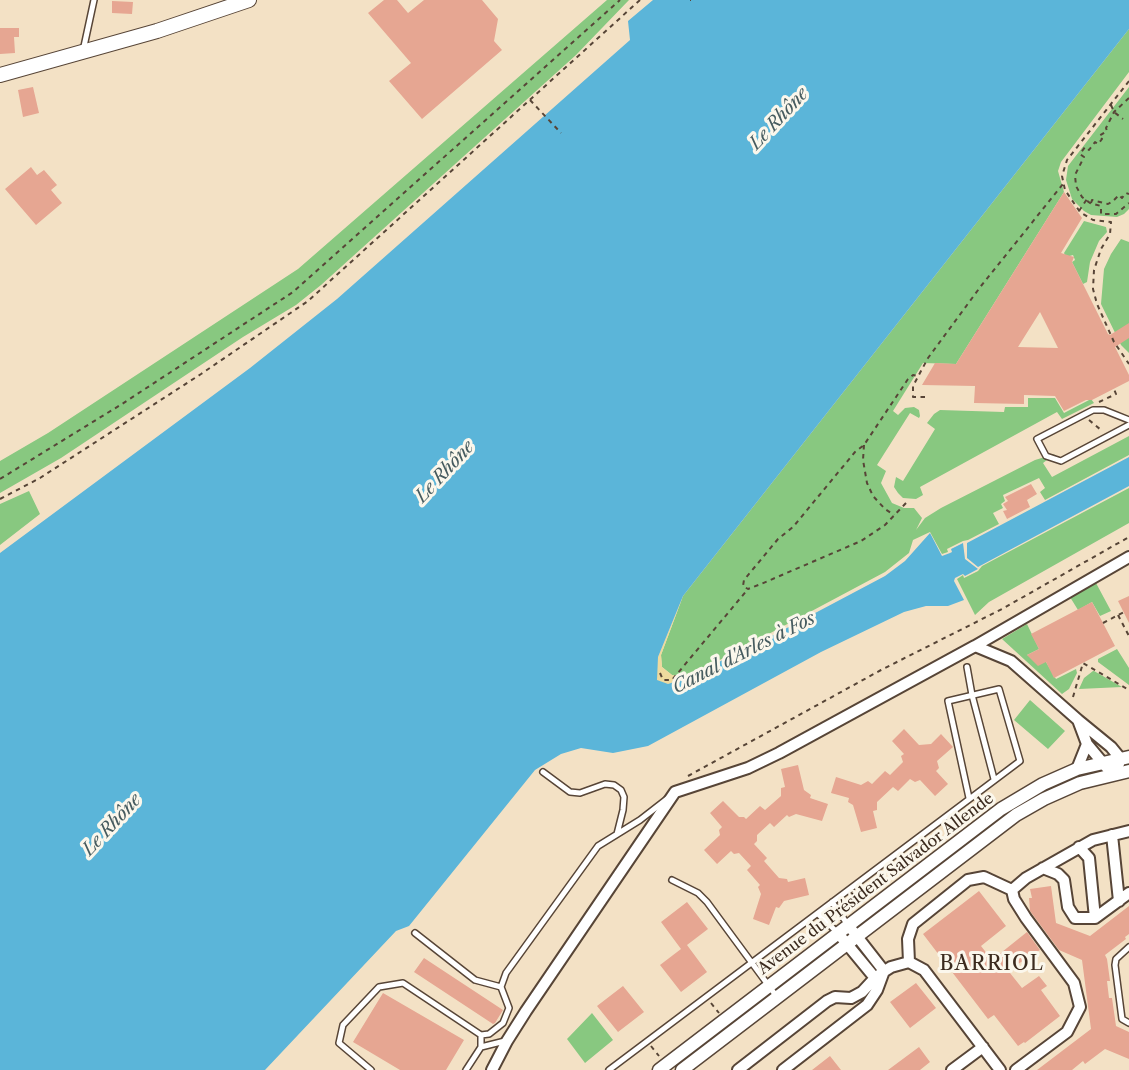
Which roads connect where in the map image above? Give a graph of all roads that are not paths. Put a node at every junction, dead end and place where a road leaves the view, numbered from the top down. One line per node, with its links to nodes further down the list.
1 (94, 0): 3 (lane)
2 (249, 0): 3 (main road)
3 (83, 52): 4 (main road)
4 (0, 75)
5 (1129, 420): 6 (lane)
6 (1129, 425)
7 (1129, 557): 8 (street)
8 (975, 646): 11 (street); 20 (street)
9 (967, 667): 10 (lane)
10 (972, 695): 19 (lane); 19 (lane); 21 (lane)
11 (1078, 720): 12 (street); 13 (street)
12 (1088, 744): 14 (street); 15 (street)
13 (1124, 757): 14 (street, Avenue du Président Salvador Allende); 18 (street)
14 (1100, 762): 15 (street, Avenue du Président Salvador Allende); 18 (street)
15 (1077, 769): 34 (street, Avenue du Président Salvador Allende)
16 (1129, 771): 18 (street)
17 (543, 772): 23 (lane)
18 (1112, 774): 37 (street)
19 (994, 779): 21 (lane)
20 (675, 792): 23 (lane); 48 (street)
21 (969, 798): 31 (lane)
22 (1129, 831): 24 (street)
23 (617, 834): 44 (lane)
24 (1112, 836): 25 (street); 30 (street)
25 (1079, 848): 26 (street); 33 (street)
26 (1043, 868): 28 (street); 33 (street)
27 (672, 880): 40 (lane)
28 (1012, 890): 41 (street); 61 (street)
29 (1129, 893): 30 (street)
30 (1119, 901): 33 (street)
31 (832, 902): 32 (lane); 34 (lane)
32 (818, 914): 36 (lane); 40 (lane)
33 (1095, 918)
34 (848, 925): 36 (street, Avenue du Président Salvador Allende); 37 (street)
35 (415, 933): 44 (lane)
36 (838, 933): 38 (street); 43 (street, Avenue du Président Salvador Allende)
37 (856, 936): 38 (street); 42 (street)
38 (846, 944): 42 (street); 45 (street)
39 (1129, 948): 46 (lane)
40 (752, 962): 43 (lane); 55 (lane)
41 (909, 962): 42 (street); 50 (street)
42 (879, 974): 57 (street); 58 (street)
43 (769, 986): 45 (lane); 51 (street, Avenue du Président Salvador Allende)
44 (501, 987): 47 (lane)
45 (777, 997): 56 (street)
46 (1129, 1023)
47 (481, 1035): 49 (lane); 52 (lane)
48 (507, 1041): 49 (lane); 54 (street)
49 (481, 1047): 53 (lane)
50 (983, 1047): 59 (street); 60 (street)
51 (660, 1064)
52 (371, 1070)
53 (466, 1070)
54 (492, 1070)
55 (609, 1070)
56 (682, 1070)
57 (738, 1070)
58 (783, 1070)
59 (952, 1070)
60 (1000, 1070)
61 (1016, 1070)

